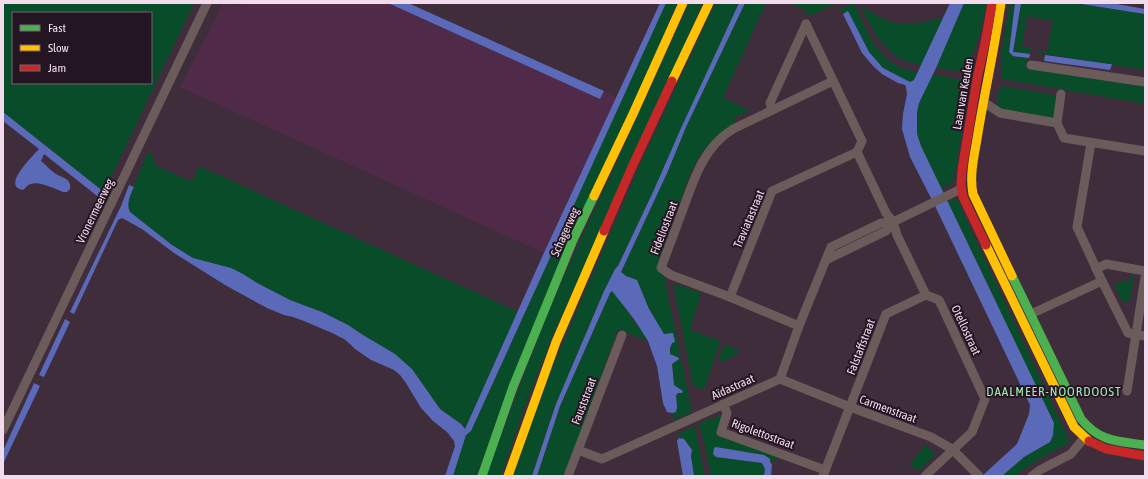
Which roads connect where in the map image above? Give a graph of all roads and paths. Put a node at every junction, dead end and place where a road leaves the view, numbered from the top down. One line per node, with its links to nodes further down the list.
1 (207, 3): 35 (street, Vronermeerweg)
2 (683, 3): 43 (street, Schagerweg)
3 (709, 3): 44 (street)
4 (992, 3): 17 (street, Laan van Keulen)
5 (1001, 3): 16 (street, Laan van Keulen)
6 (1031, 65): 8 (street)
7 (833, 81): 11 (street, Fideliostraat); 11 (street); 15 (street)
8 (1145, 82)
9 (1061, 94): 12 (street)
10 (988, 105): 12 (street)
11 (772, 110): 24 (street, Fideliostraat)
12 (1057, 123): 13 (street)
13 (1091, 143): 14 (street); 19 (street)
14 (1145, 151)
15 (857, 152): 18 (street); 24 (street, Traviatastraat)
16 (971, 187): 17 (street); 25 (street, Laan van Keulen)
17 (961, 189): 18 (street); 26 (street, Laan van Keulen)
18 (893, 222): 23 (street, Otellostraat); 27 (street)
19 (1096, 269): 20 (street); 22 (street)
20 (1145, 271)
21 (1145, 277): 29 (street)
22 (1102, 281): 25 (street); 29 (street)
23 (926, 294): 33 (street, Falstaffstraat); 39 (street, Otellostraat)
24 (730, 297): 27 (street, Fideliostraat)
25 (1031, 314): 26 (street); 34 (street, Laan van Keulen)
26 (1021, 318): 36 (street, Laan van Keulen)
27 (799, 326): 30 (street)
28 (622, 335): 38 (street, Fauststraat)
29 (1141, 336): 31 (street)
30 (780, 379): 32 (street, Aïdastraat); 33 (street, Carmenstraat)
31 (1127, 391)
32 (723, 404): 38 (street, Aïdastraat); 41 (street, Rigolettostraat)
33 (850, 408): 39 (street, Carmenstraat); 41 (street, Rigolettostraat)
34 (1090, 429): 36 (street); 37 (street, Laan van Keulen)
35 (3, 430)
36 (1084, 438): 40 (street, Laan van Keulen); 47 (street)
37 (1145, 445)
38 (578, 450): 45 (street, Fauststraat)
39 (952, 450): 42 (street, Carmenstraat); 46 (street)
40 (1145, 456)
41 (824, 473)
42 (978, 475)
43 (482, 476)
44 (508, 476)
45 (568, 476)
46 (925, 476)
47 (1032, 476)

